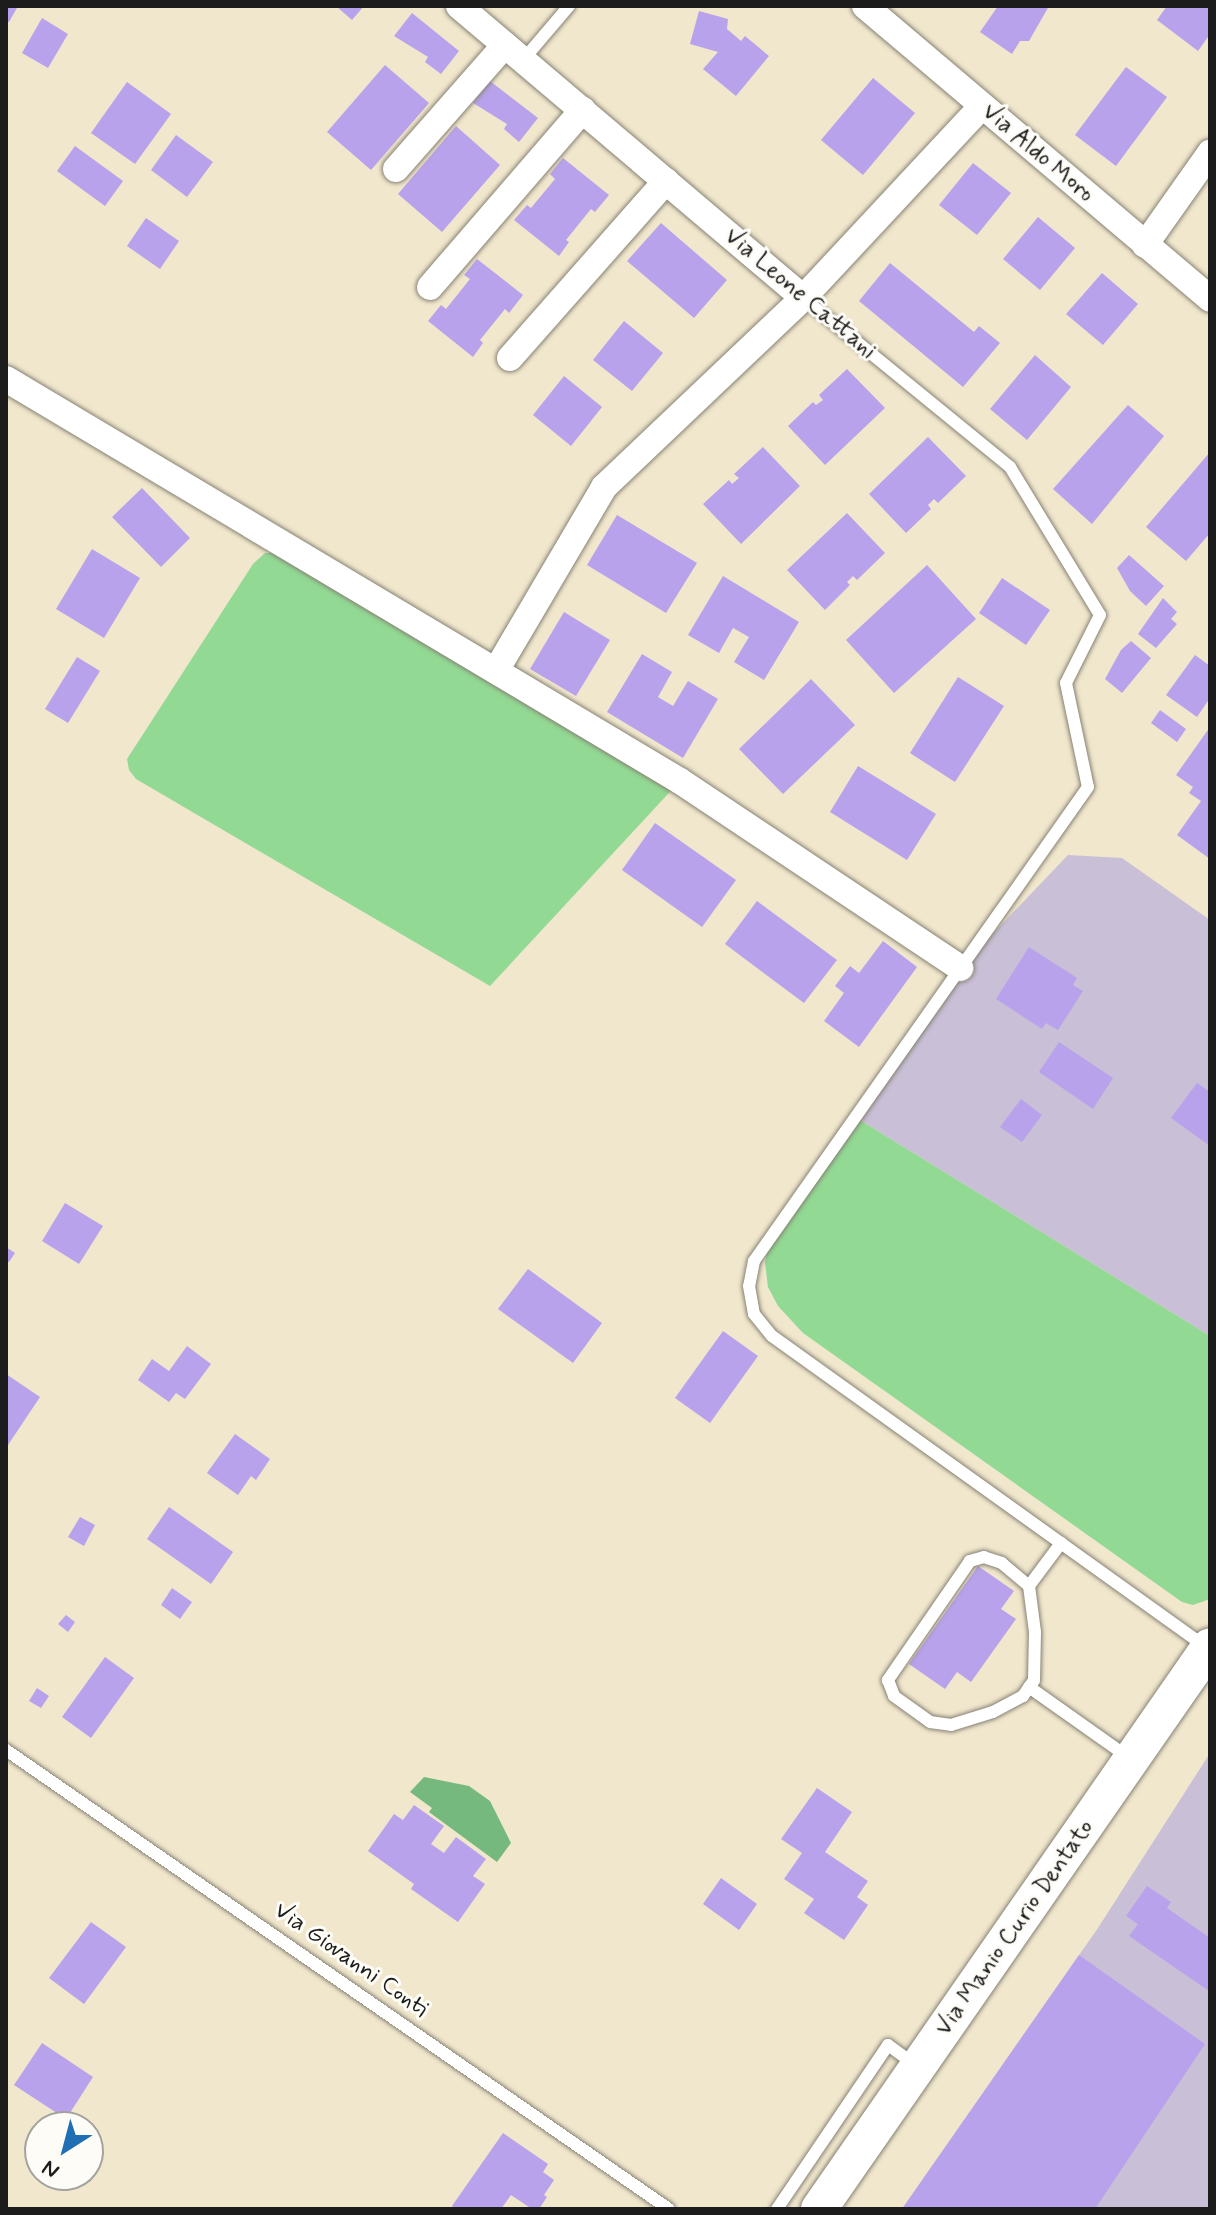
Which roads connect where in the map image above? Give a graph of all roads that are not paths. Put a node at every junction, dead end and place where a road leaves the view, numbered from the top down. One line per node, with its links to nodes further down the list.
1 (459, 6): 4 (street, Via Leone Cattani)
2 (569, 6): 4 (lane)
3 (865, 6): 5 (street, Via Aldo Moro)
4 (514, 52): 6 (street, Via Leone Cattani); 8 (street)
5 (982, 106): 10 (street, Via Aldo Moro); 12 (street)
6 (583, 110): 9 (street, Via Leone Cattani); 11 (street)
7 (1210, 153): 10 (street)
8 (396, 169)
9 (666, 181): 12 (street, Via Leone Cattani); 14 (street)
10 (1145, 245): 13 (street, Via Aldo Moro)
11 (430, 287)
12 (803, 298): 16 (street); 17 (lane, Via Leone Cattani)
13 (1210, 299)
14 (510, 358)
15 (6, 379): 16 (street)
16 (497, 669): 17 (street)
17 (960, 968): 18 (lane)
18 (1061, 1543): 19 (lane); 20 (lane)
19 (1029, 1586): 21 (lane); 21 (lane)
20 (1209, 1648): 23 (main road, Via Manio Curio Dentato)
21 (1029, 1687): 23 (lane)
22 (6, 1750): 25 (lane, Via Giovanni Conti)
23 (1131, 1759): 24 (main road, Via Manio Curio Dentato)
24 (918, 2067): 26 (lane); 27 (main road, Via Manio Curio Dentato)
25 (669, 2209)
26 (777, 2209)
27 (819, 2209)

